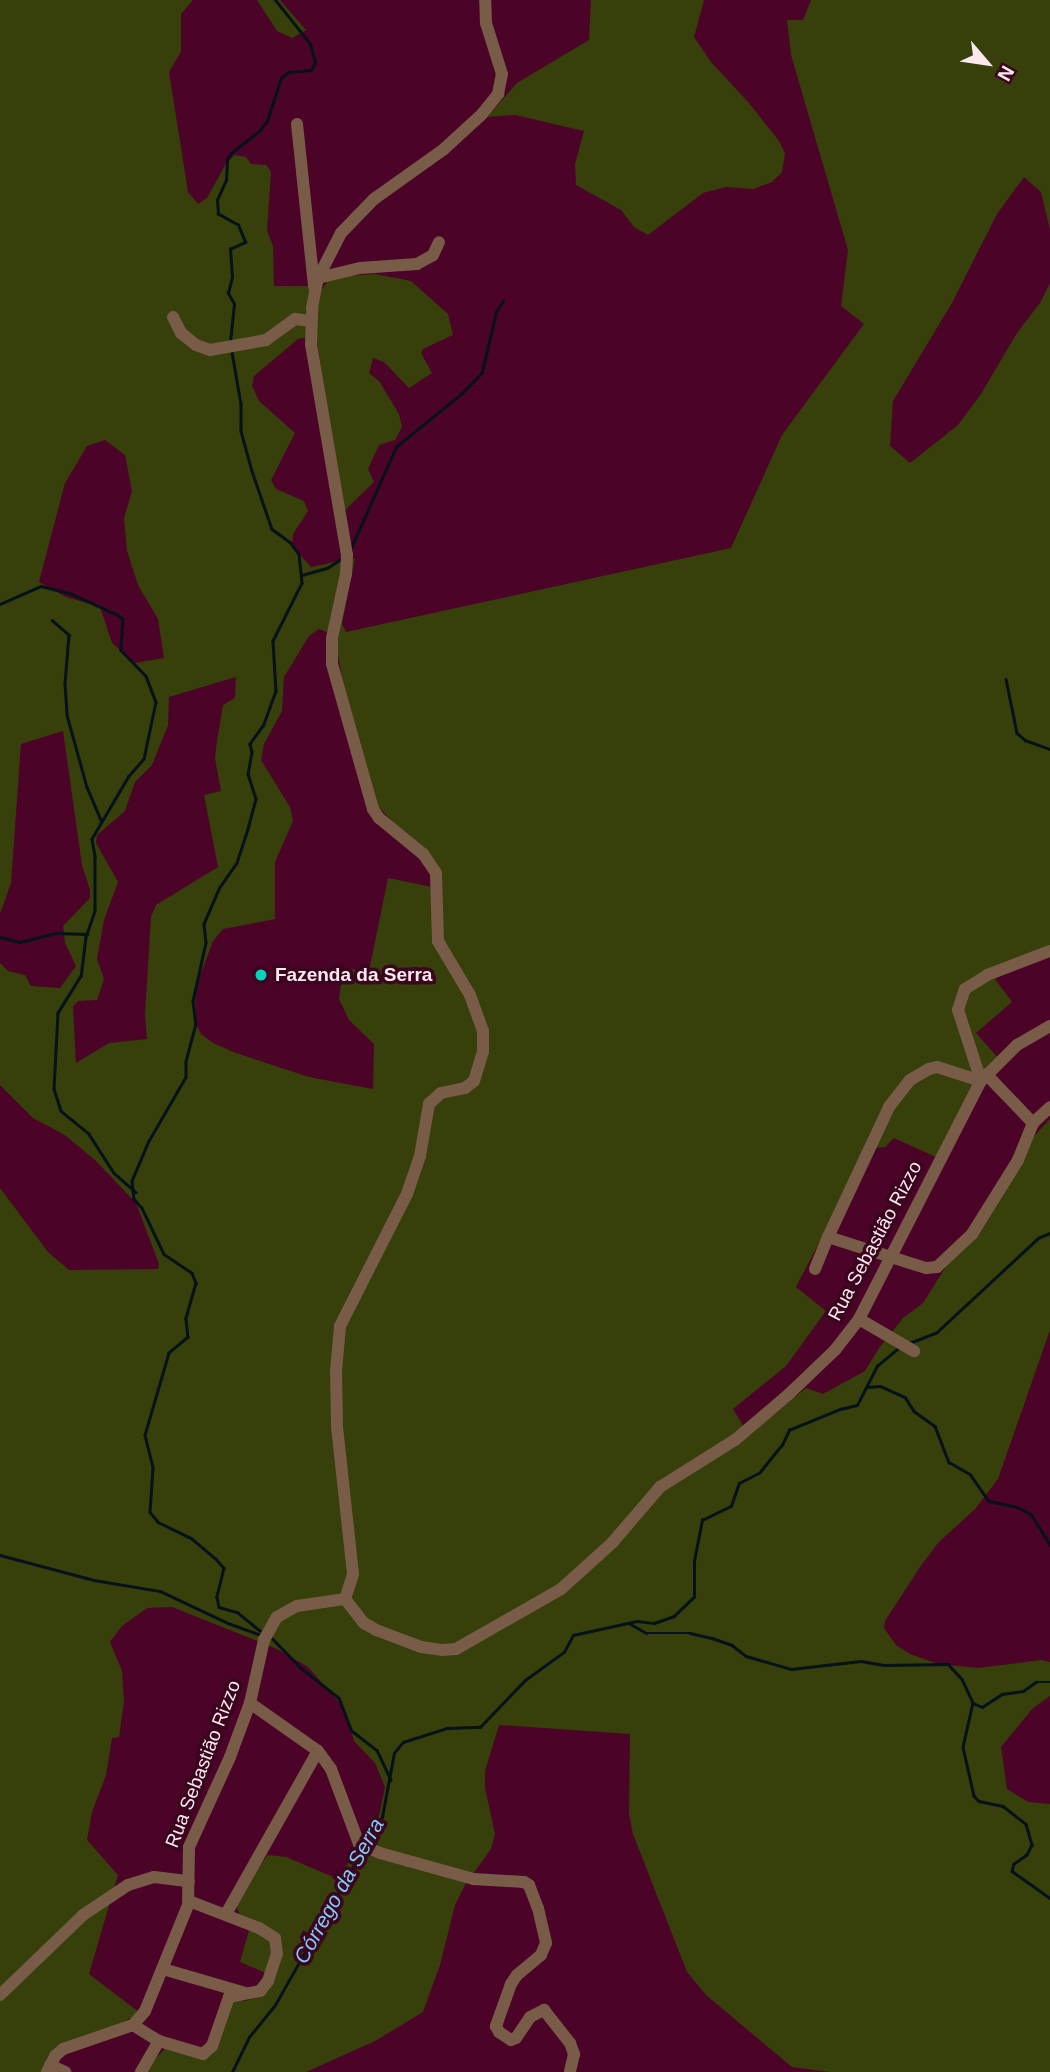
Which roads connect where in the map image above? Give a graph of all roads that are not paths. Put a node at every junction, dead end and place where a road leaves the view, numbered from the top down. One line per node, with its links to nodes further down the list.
1 (485, 0): 4 (street)
2 (297, 124): 4 (street)
3 (439, 242): 4 (street)
4 (316, 284): 6 (street)
5 (173, 317): 6 (street)
6 (312, 321): 17 (street)
7 (1050, 951): 9 (street)
8 (1050, 1026): 9 (street, Rua Sebastião Rizzo)
9 (983, 1077): 11 (street); 12 (street); 13 (street, Rua Sebastião Rizzo)
10 (1050, 1107): 11 (street)
11 (1033, 1123): 13 (street)
12 (828, 1237): 13 (street); 14 (street)
13 (892, 1256): 15 (street, Rua Sebastião Rizzo)
14 (815, 1269)
15 (859, 1319): 16 (street); 17 (street, Rua Sebastião Rizzo)
16 (914, 1352)
17 (345, 1599): 18 (street, Rua Sebastião Rizzo)
18 (250, 1703): 19 (street); 20 (street, Rua Sebastião Rizzo)
19 (318, 1751): 22 (street); 31 (street)
20 (189, 1881): 21 (street, Rua Sebastião Rizzo); 24 (street)
21 (188, 1901): 22 (street); 23 (street, Rua Sebastião Rizzo)
22 (226, 1914): 25 (street)
23 (163, 1969): 25 (street); 26 (street, Rua Sebastião Rizzo)
24 (1, 1991)
25 (246, 1993): 27 (street)
26 (133, 2025): 27 (street); 28 (street)
27 (159, 2041): 30 (street)
28 (48, 2068): 29 (street)
29 (65, 2072)
30 (141, 2072)
31 (570, 2072)

